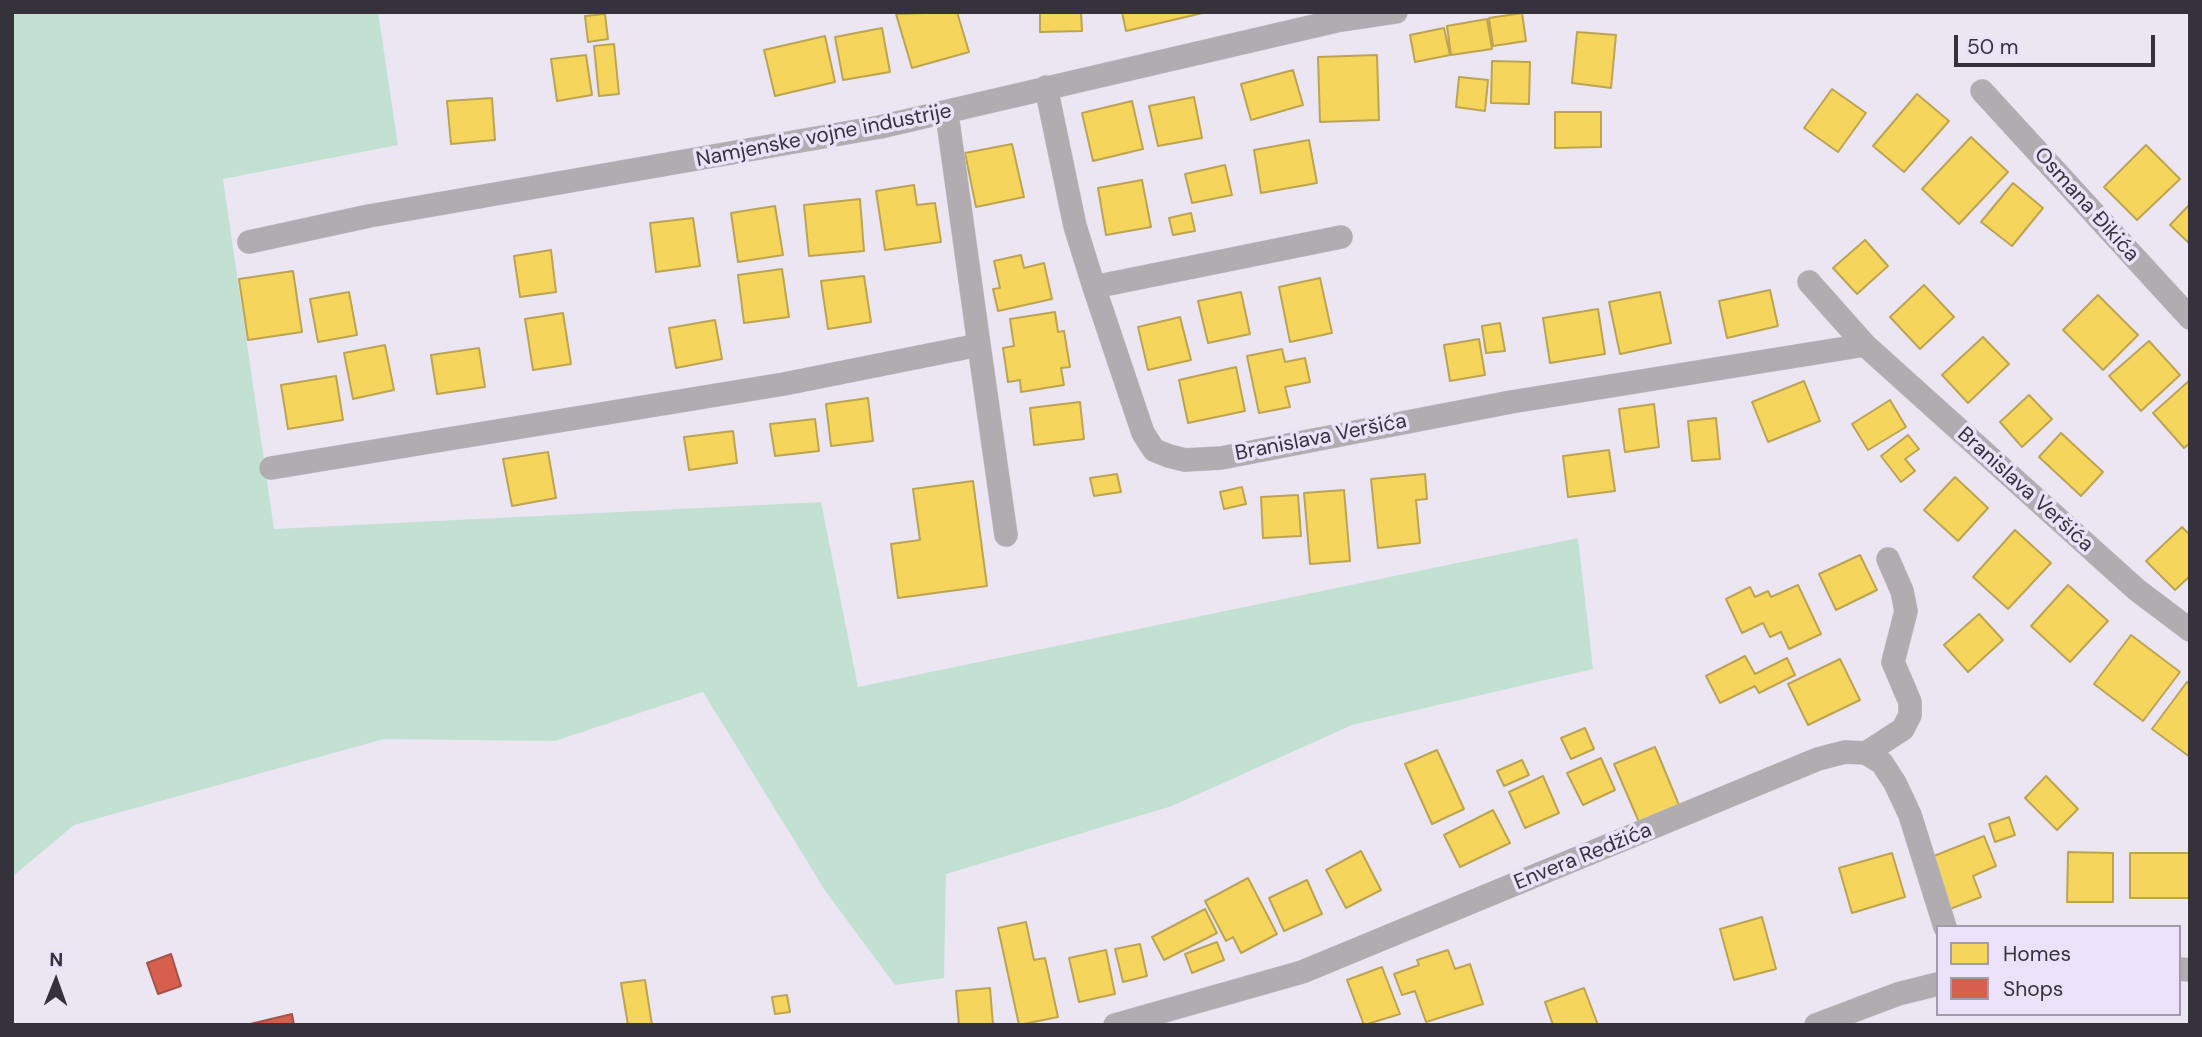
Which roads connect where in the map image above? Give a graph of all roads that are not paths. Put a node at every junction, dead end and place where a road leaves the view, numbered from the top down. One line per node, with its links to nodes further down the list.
1 (1396, 12): 2 (street, Namjenske vojne industrije)
2 (1046, 87): 4 (street, Namjenske vojne industrije); 8 (street, Branislava Veršića)
3 (1982, 91): 9 (street, Osmana Đikića)
4 (947, 114): 6 (street, Namjenske vojne industrije); 10 (street)
5 (1341, 237): 8 (street)
6 (249, 242)
7 (1809, 282): 11 (street, Branislava Veršića)
8 (1094, 287): 11 (street, Branislava Veršića)
9 (2190, 318)
10 (979, 345): 12 (street); 13 (street)
11 (1865, 345): 15 (street, Branislava Veršića)
12 (271, 468)
13 (1006, 535)
14 (1888, 559): 16 (street)
15 (2190, 630)
16 (1866, 753): 17 (street); 19 (street, Envera Redžića)
17 (1944, 925)
18 (1936, 984): 20 (street)
19 (1115, 1025)
20 (1816, 1025)

